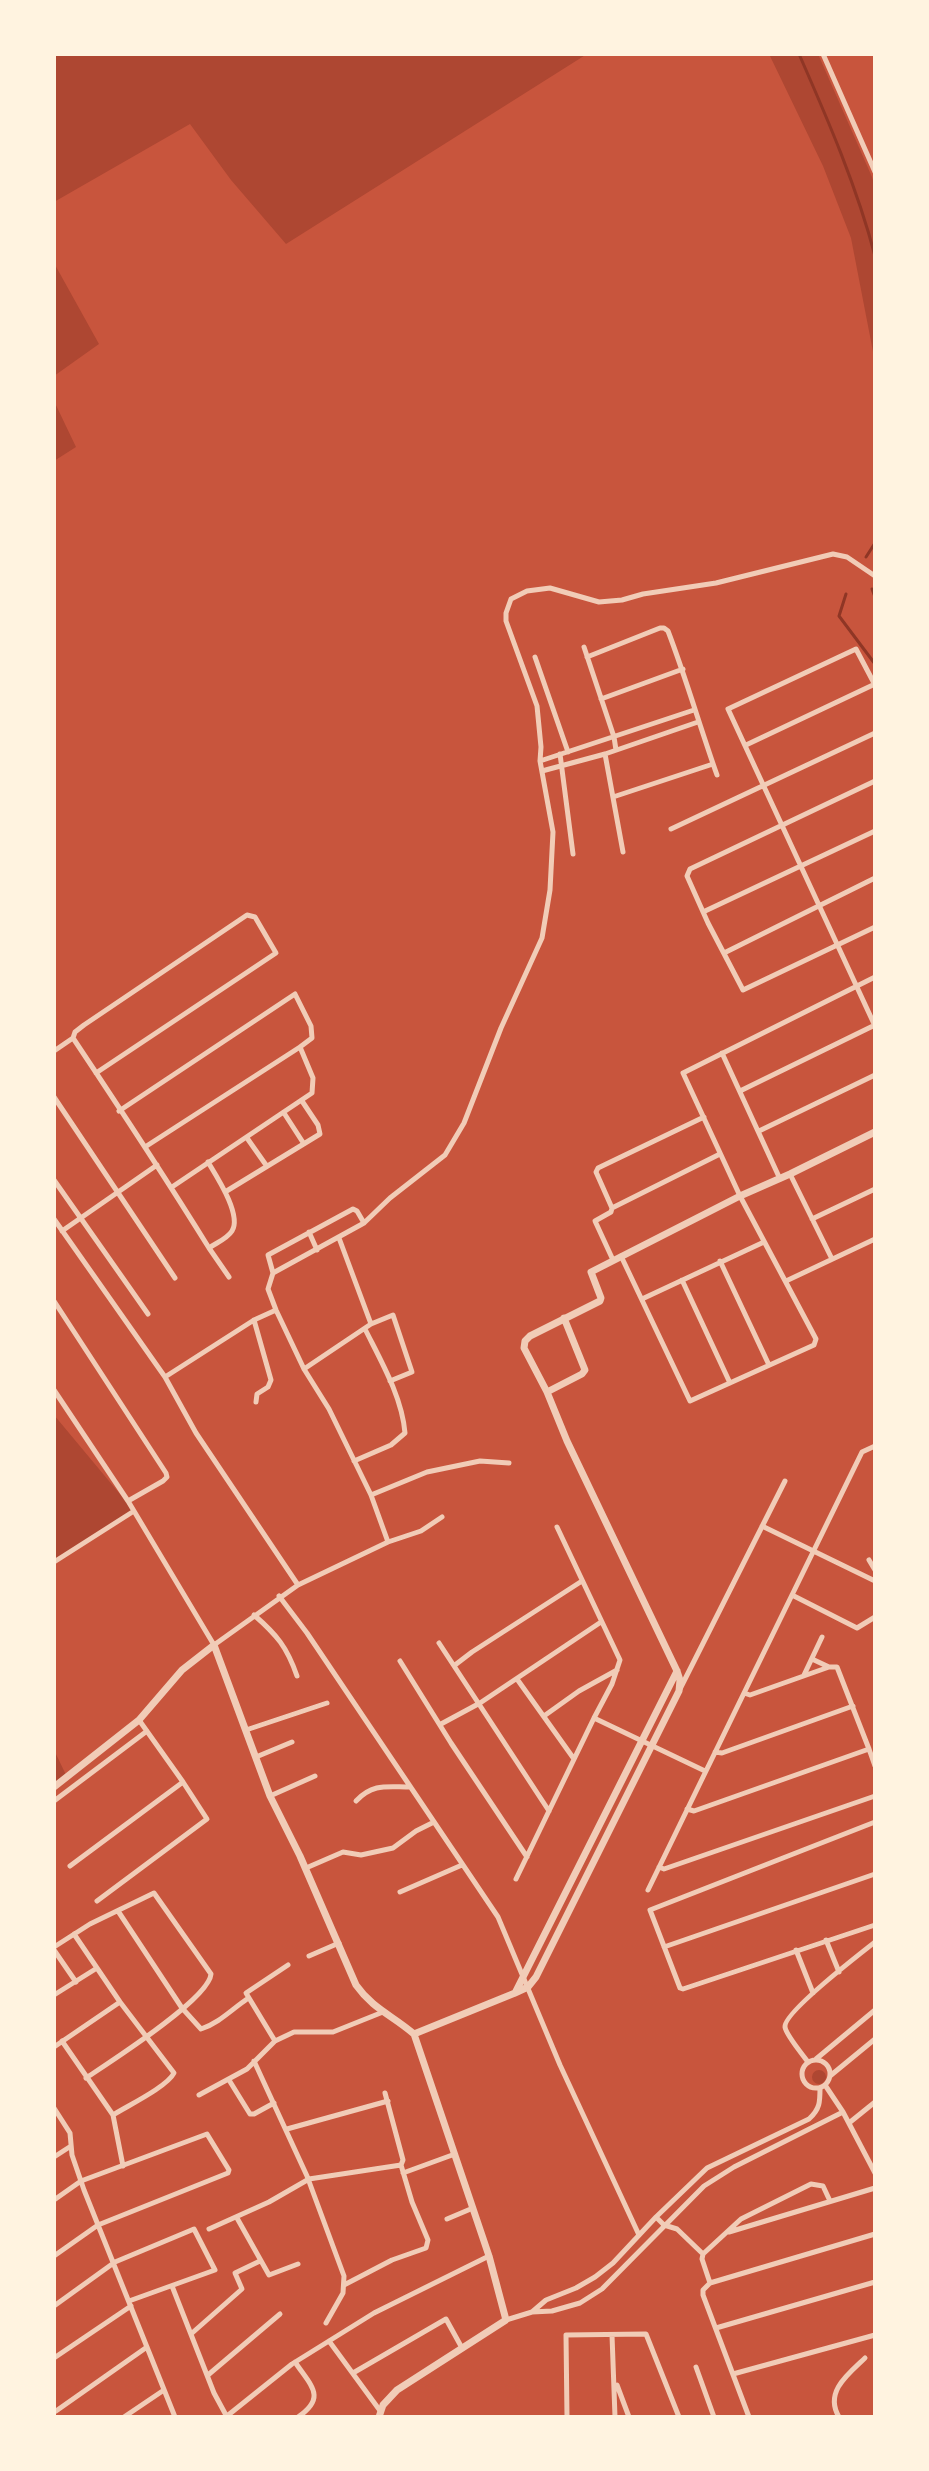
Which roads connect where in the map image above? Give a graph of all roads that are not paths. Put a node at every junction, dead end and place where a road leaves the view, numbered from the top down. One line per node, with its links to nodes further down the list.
1 (823, 54): 2 (street)
2 (875, 172)
3 (875, 576): 18 (street)
4 (584, 647): 6 (street)
5 (535, 657): 15 (street)
6 (587, 657): 7 (street); 8 (street)
7 (683, 669): 8 (street); 9 (street)
8 (601, 699): 12 (street)
9 (694, 710): 10 (street); 12 (street)
10 (698, 722): 14 (street); 19 (street)
11 (875, 733): 24 (street)
12 (614, 737): 14 (street); 15 (street)
13 (746, 745): 13 (street); 24 (street)
14 (616, 750): 17 (street)
15 (568, 752): 16 (street)
16 (560, 754): 18 (street); 20 (street)
17 (605, 754): 20 (street); 25 (street)
18 (540, 761): 21 (street)
19 (713, 764): 22 (street); 25 (street)
20 (562, 766): 21 (street); 30 (street)
21 (542, 771): 74 (street)
22 (717, 775)
23 (875, 781): 26 (street)
24 (764, 785): 26 (street); 27 (street)
25 (613, 796): 29 (street)
26 (782, 825): 31 (street); 34 (street)
27 (671, 829)
28 (875, 831): 31 (street)
29 (623, 852)
30 (573, 854)
31 (801, 866): 33 (street); 34 (street)
32 (875, 878): 33 (street)
33 (819, 904): 36 (street); 37 (street)
34 (703, 912): 37 (street)
35 (875, 927): 36 (street)
36 (836, 946): 37 (street); 39 (street)
37 (724, 952)
38 (875, 977): 39 (street)
39 (856, 987): 40 (street); 44 (street)
40 (875, 1026): 47 (street)
41 (73, 1038): 43 (street); 45 (street); 45 (street)
42 (300, 1047): 49 (street); 50 (street); 57 (street)
43 (54, 1051)
44 (722, 1053): 47 (street); 52 (street)
45 (96, 1073): 50 (street)
46 (875, 1075): 53 (street)
47 (740, 1091): 53 (street)
48 (54, 1097): 68 (street)
49 (302, 1101): 51 (street); 56 (street)
50 (119, 1111): 57 (street)
51 (284, 1113): 55 (street); 56 (street)
52 (704, 1117): 58 (street); 70 (street)
53 (759, 1131): 63 (street)
54 (875, 1132): 62 (street)
55 (247, 1138): 59 (street); 61 (street)
56 (304, 1144): 61 (street)
57 (145, 1147): 60 (street)
58 (720, 1154): 69 (street); 70 (street)
59 (208, 1162): 65 (street); 67 (street)
60 (157, 1165): 65 (street); 68 (street)
61 (266, 1165): 67 (street)
62 (790, 1174): 63 (street); 73 (street)
63 (780, 1179): 69 (street)
64 (54, 1180): 72 (street)
65 (172, 1187): 80 (street)
66 (875, 1189): 73 (street)
67 (225, 1192): 80 (street)
68 (118, 1193): 72 (street); 88 (street)
69 (740, 1196): 79 (street); 82 (street)
70 (612, 1208): 84 (street)
71 (54, 1219): 75 (street)
72 (80, 1219): 75 (street); 94 (street)
73 (812, 1219): 83 (street)
74 (364, 1223): 76 (street); 77 (street)
75 (62, 1231): 101 (street)
76 (309, 1232): 81 (street); 86 (street)
77 (339, 1238): 81 (street); 97 (street)
78 (875, 1239): 83 (street)
79 (764, 1242): 85 (street); 90 (street)
80 (209, 1248): 87 (street)
81 (318, 1250): 86 (street)
82 (621, 1256): 84 (street); 91 (street)
83 (832, 1259): 90 (street)
84 (613, 1260): 95 (street)
85 (720, 1261): 89 (street); 99 (street)
86 (273, 1273): 93 (street)
87 (229, 1277)
88 (175, 1278)
89 (682, 1280): 91 (street); 103 (street)
90 (786, 1281): 99 (street)
91 (642, 1299): 103 (street)
92 (54, 1300): 112 (street)
93 (276, 1310): 96 (street); 100 (street)
94 (148, 1314)
95 (564, 1318): 105 (street); 105 (street)
96 (254, 1320): 101 (street); 106 (street)
97 (371, 1324): 98 (street); 102 (street)
98 (365, 1329): 100 (street); 102 (street)
99 (769, 1365): 103 (street)
100 (304, 1369): 108 (street)
101 (165, 1377): 124 (street)
102 (390, 1381): 108 (street)
103 (730, 1383)
104 (54, 1390): 112 (street)
105 (547, 1392): 138 (street)
106 (256, 1402)
107 (875, 1446): 118 (street)
108 (354, 1461): 111 (street)
109 (509, 1463): 111 (street)
110 (784, 1481): 115 (street)
111 (371, 1495): 117 (street)
112 (128, 1501): 113 (street)
113 (134, 1511): 120 (street); 132 (street)
114 (442, 1517): 117 (street)
115 (762, 1526): 118 (street); 142 (street)
116 (557, 1527): 122 (street)
117 (388, 1542): 124 (street)
118 (814, 1551): 123 (street); 125 (street)
119 (869, 1560): 121 (street)
120 (54, 1562)
121 (875, 1570)
122 (582, 1581): 129 (street); 135 (street)
123 (875, 1581)
124 (298, 1585): 126 (street)
125 (792, 1595): 128 (street); 143 (street)
126 (279, 1596): 127 (street); 164 (street)
127 (254, 1615): 132 (street); 140 (street)
128 (875, 1617)
129 (602, 1622): 137 (street); 141 (street)
130 (822, 1637): 133 (street)
131 (439, 1643): 135 (street)
132 (214, 1646): 149 (street); 151 (street)
133 (812, 1659): 136 (street); 139 (street)
134 (400, 1661): 150 (street)
135 (455, 1665): 145 (street)
136 (829, 1666): 139 (street); 146 (street)
137 (617, 1670): 147 (street); 148 (street)
138 (677, 1671): 142 (street); 153 (street)
139 (804, 1675): 143 (street)
140 (297, 1676)
141 (517, 1679): 145 (street); 147 (street)
142 (679, 1691): 155 (street)
143 (744, 1693): 157 (street)
144 (327, 1703): 151 (street)
145 (480, 1703): 150 (street); 171 (street)
146 (853, 1706): 156 (street); 157 (street)
147 (544, 1716): 159 (street)
148 (594, 1718): 153 (street); 159 (street)
149 (139, 1720): 152 (street); 165 (street)
150 (441, 1724): 174 (street)
151 (246, 1730): 158 (street)
152 (147, 1731): 163 (street); 168 (street)
153 (642, 1740): 155 (street); 197 (street)
154 (292, 1742): 158 (street)
155 (652, 1745): 161 (street); 199 (street)
156 (869, 1749): 160 (street); 170 (street)
157 (715, 1752): 161 (street)
158 (256, 1757): 166 (street)
159 (574, 1759): 171 (street)
160 (875, 1766)
161 (705, 1771): 170 (street)
162 (315, 1776): 166 (street)
163 (183, 1782): 176 (street); 183 (street)
164 (410, 1786): 169 (street); 172 (street)
165 (54, 1787)
166 (270, 1796): 178 (street)
167 (875, 1796): 177 (street)
168 (54, 1801)
169 (356, 1801)
170 (687, 1809): 177 (street)
171 (549, 1811): 174 (street)
172 (434, 1822): 175 (street); 178 (street)
173 (875, 1822): 190 (street)
174 (527, 1857): 180 (street)
175 (462, 1865): 182 (street); 197 (street)
176 (69, 1866)
177 (659, 1867): 181 (street)
178 (306, 1868): 189 (street)
179 (875, 1874): 190 (street)
180 (516, 1879)
181 (648, 1890)
182 (400, 1892)
183 (97, 1901)
184 (118, 1911): 186 (street); 205 (street); 205 (street)
185 (875, 1925): 187 (street)
186 (74, 1934): 191 (street); 195 (street)
187 (826, 1940): 192 (street); 196 (street)
188 (875, 1942): 196 (street)
189 (339, 1943): 193 (street); 207 (street)
190 (664, 1947): 192 (street)
191 (54, 1948): 198 (street)
192 (796, 1950): 200 (street)
193 (309, 1956)
194 (288, 1965): 203 (street)
195 (97, 1968): 198 (street); 204 (street)
196 (838, 1972): 200 (street)
197 (522, 1976): 199 (street); 201 (street)
198 (76, 1982): 202 (street)
199 (528, 1987): 201 (street); 254 (street)
200 (813, 1993): 216 (street)
201 (515, 1994): 208 (street)
202 (54, 1995)
203 (247, 1999): 205 (street); 212 (street)
204 (120, 2002): 209 (street); 211 (street)
205 (182, 2008): 209 (street)
206 (875, 2010): 214 (street)
207 (383, 2012): 208 (street); 212 (street)
208 (414, 2034): 232 (street)
209 (148, 2036): 218 (street); 228 (street)
210 (875, 2039): 217 (street)
211 (62, 2041): 213 (street); 218 (street)
212 (275, 2041): 215 (street)
213 (54, 2047)
214 (816, 2059): 216 (street); 217 (street)
215 (254, 2061): 219 (street); 225 (street)
216 (808, 2062): 220 (street)
217 (830, 2076): 220 (street)
218 (86, 2078): 228 (street)
219 (228, 2080): 222 (street); 225 (street)
220 (822, 2086): 227 (street); 246 (street)
221 (385, 2092): 223 (street)
222 (199, 2095)
223 (388, 2101): 230 (street); 236 (street)
224 (875, 2102): 229 (street)
225 (274, 2103): 230 (street)
226 (54, 2108): 231 (street)
227 (843, 2112): 229 (street); 250 (street)
228 (113, 2115): 237 (street)
229 (849, 2123): 235 (street)
230 (287, 2129): 240 (street)
231 (71, 2146): 234 (street); 241 (street)
232 (455, 2154): 238 (street); 245 (street)
233 (875, 2156): 235 (street)
234 (54, 2157)
235 (868, 2161): 239 (street)
236 (401, 2165): 238 (street); 240 (street)
237 (123, 2166): 241 (street); 249 (street)
238 (403, 2173): 265 (street)
239 (875, 2174)
240 (309, 2179): 247 (street); 265 (street)
241 (81, 2181): 243 (street); 249 (street)
242 (875, 2188): 244 (street)
243 (54, 2200)
244 (830, 2201): 252 (street); 252 (street)
245 (473, 2208): 248 (street); 257 (street)
246 (656, 2217): 250 (street); 254 (street)
247 (237, 2218): 251 (street); 258 (street)
248 (447, 2219)
249 (98, 2225): 256 (street); 259 (street)
250 (664, 2225): 255 (street); 262 (street)
251 (209, 2229)
252 (728, 2233): 255 (street)
253 (875, 2234): 264 (street)
254 (639, 2235): 260 (street)
255 (703, 2254): 264 (street)
256 (54, 2256)
257 (489, 2256): 271 (street); 277 (street)
258 (260, 2261): 261 (street); 274 (street)
259 (115, 2262): 266 (street); 267 (street); 268 (street)
260 (613, 2263): 262 (street); 269 (street)
261 (298, 2264)
262 (620, 2273): 269 (street)
263 (875, 2282): 273 (street)
264 (710, 2283): 273 (street)
265 (344, 2285): 272 (street)
266 (171, 2286): 267 (street); 274 (street)
267 (130, 2304): 278 (street); 280 (street)
268 (54, 2306)
269 (532, 2312): 271 (street)
270 (280, 2314): 286 (street)
271 (506, 2320): 279 (street)
272 (326, 2323)
273 (716, 2328): 285 (street)
274 (191, 2334): 286 (street)
275 (612, 2335): 287 (street); 296 (street); 299 (street)
276 (875, 2335): 285 (street)
277 (329, 2341): 282 (street); 284 (street)
278 (147, 2347): 288 (street); 289 (street)
279 (462, 2348): 284 (street); 290 (street)
280 (54, 2358)
281 (865, 2358): 302 (street)
282 (295, 2362): 291 (street); 295 (street)
283 (696, 2367): 300 (street)
284 (353, 2373): 290 (street)
285 (734, 2374): 301 (street)
286 (208, 2375): 291 (street)
287 (615, 2381): 297 (street); 298 (street)
288 (164, 2390): 293 (street); 294 (street)
289 (55, 2409): 292 (street)
290 (380, 2415)
291 (227, 2416)
292 (60, 2417)
293 (124, 2417)
294 (175, 2417)
295 (298, 2417)
296 (567, 2417)
297 (615, 2417)
298 (629, 2417)
299 (679, 2417)
300 (714, 2417)
301 (749, 2417)
302 (839, 2417)

